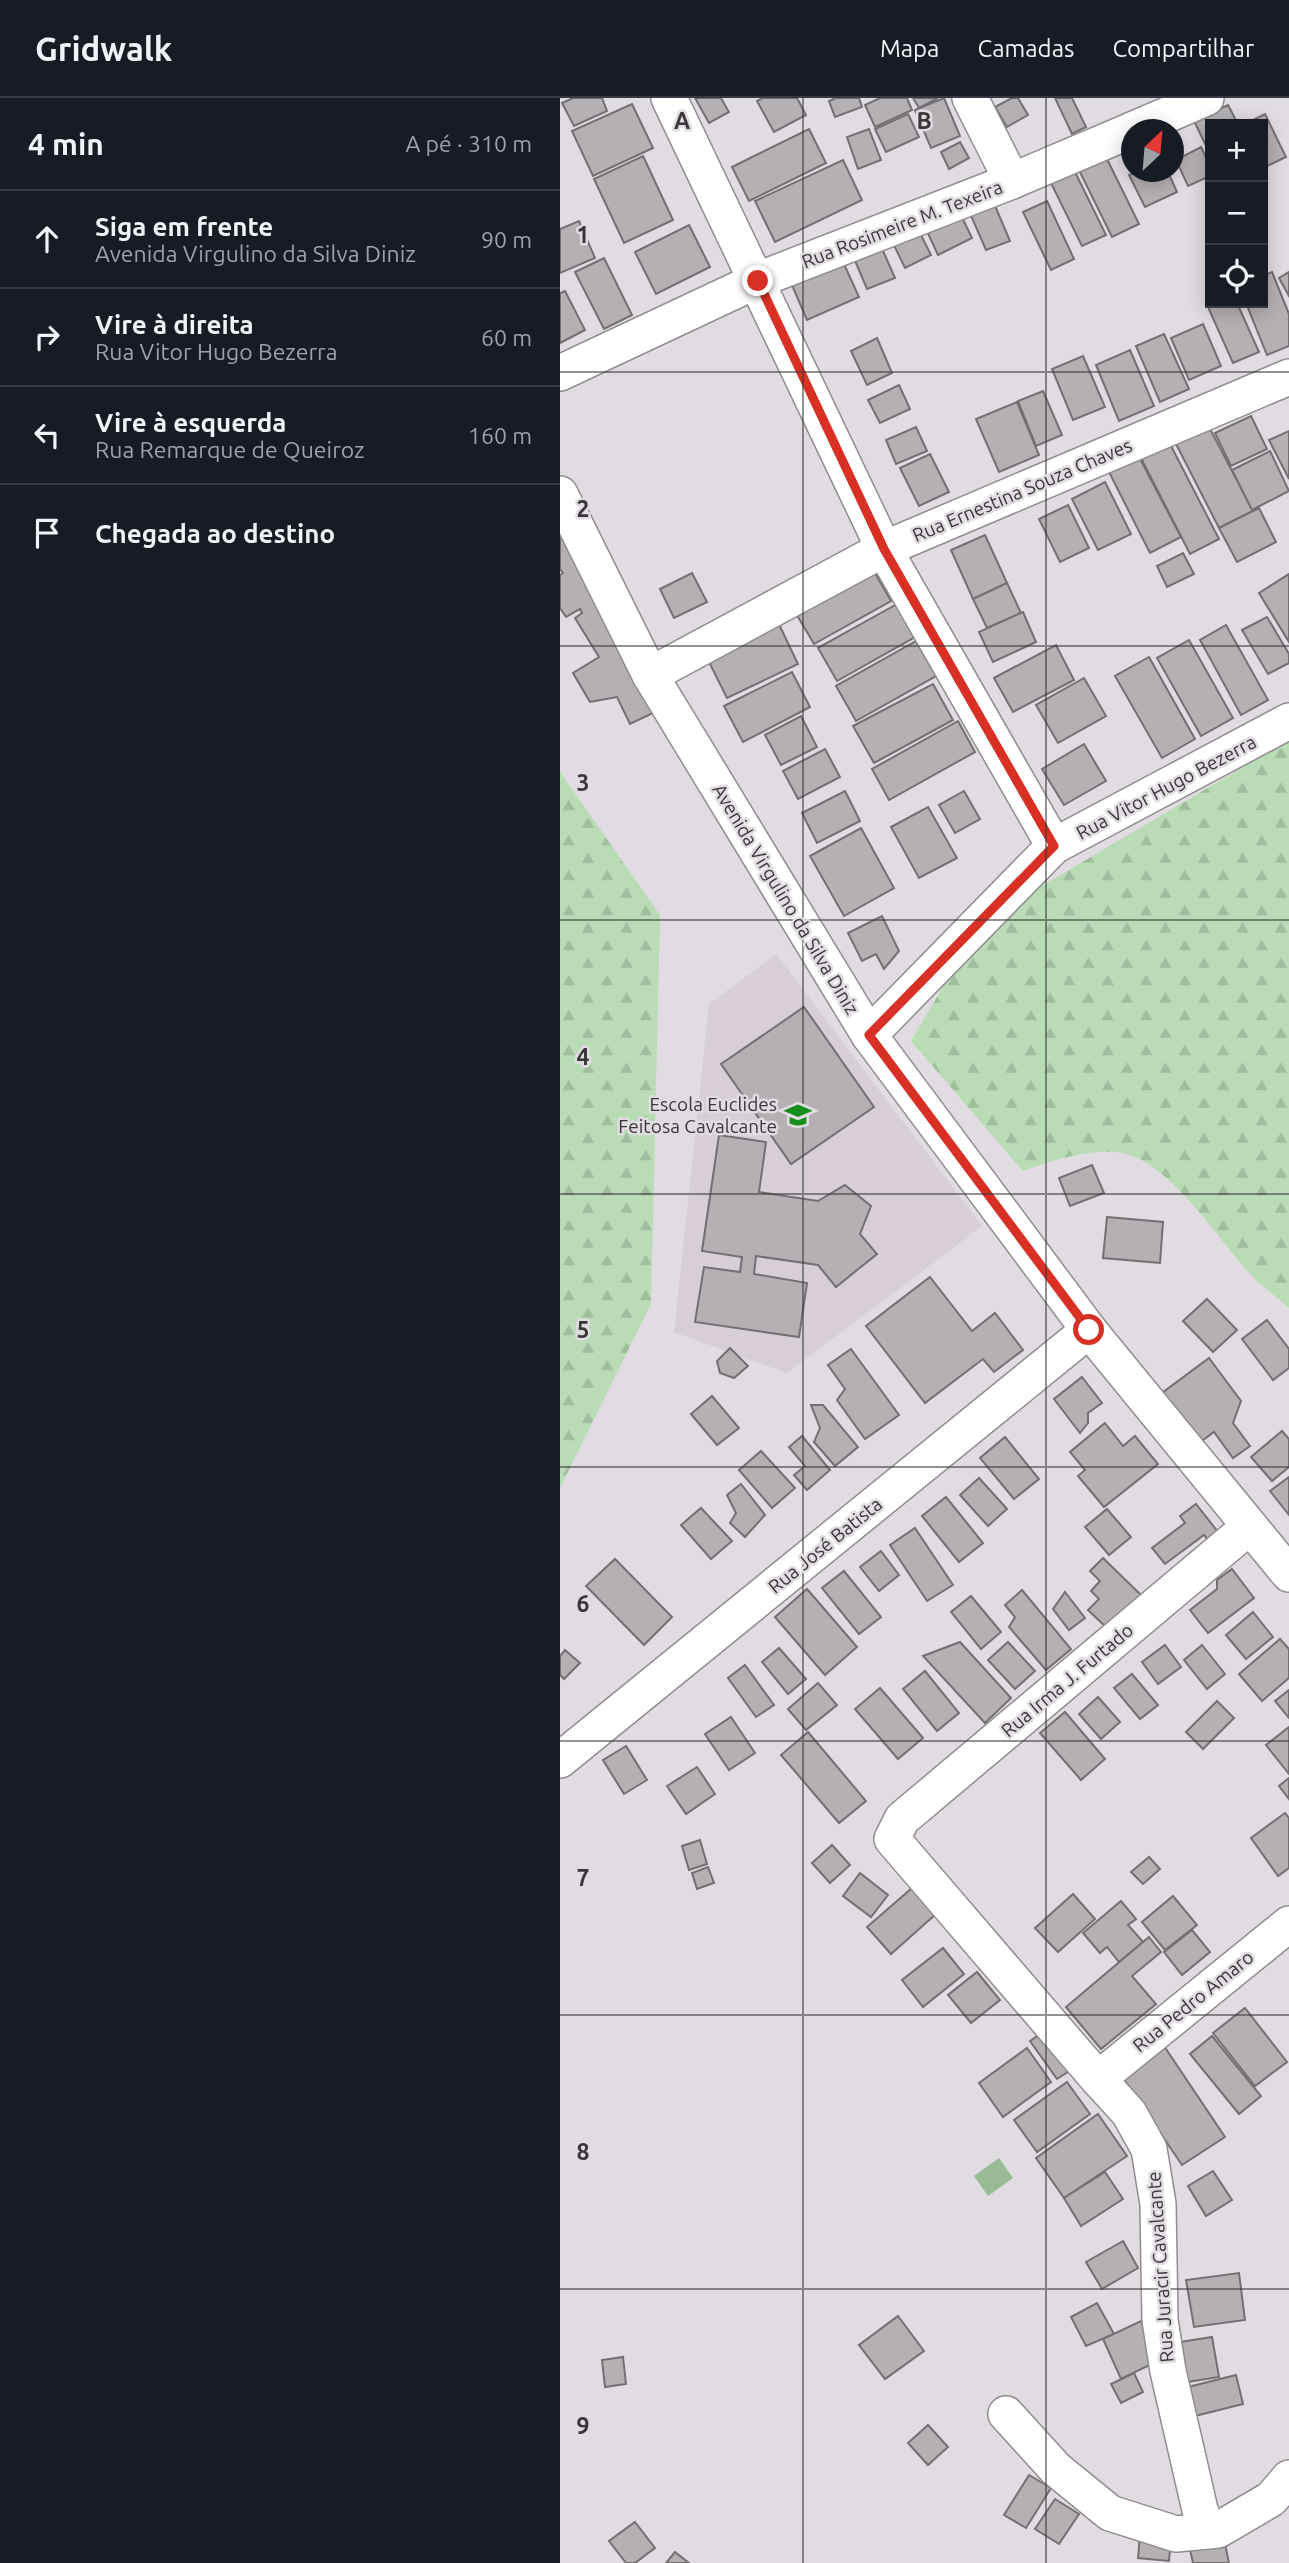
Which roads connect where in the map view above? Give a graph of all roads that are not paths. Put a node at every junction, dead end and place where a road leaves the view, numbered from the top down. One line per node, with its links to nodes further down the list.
1 (669, 98): 7 (street)
2 (970, 98): 6 (street)
3 (1206, 98): 4 (street, Rua Rosimeire M. Texeira)
4 (1157, 119)
5 (1121, 135): 6 (street, Rua Rosimeire M. Texeira)
6 (1012, 181): 7 (street, Rua Rosimeire M. Texeira)
7 (758, 281): 8 (street, Rua Rosimeire M. Texeira); 11 (street)
8 (560, 373)
9 (1289, 377): 11 (street, Rua Ernestina Souza Chaves)
10 (560, 494): 12 (street, Avenida Virgulino da Silva Diniz)
11 (884, 549): 12 (street, Rua Ernestina Souza Chaves); 14 (street)
12 (650, 675): 15 (street, Avenida Virgulino da Silva Diniz)
13 (1289, 721): 14 (street, Rua Vitor Hugo Bezerra)
14 (1054, 846): 15 (street, Rua Vitor Hugo Bezerra)
15 (869, 1035): 16 (street, Avenida Virgulino da Silva Diniz)
16 (1089, 1330): 17 (street, Avenida Virgulino da Silva Diniz); 19 (street, Rua José Batista)
17 (1249, 1527): 18 (street, Avenida Virgulino da Silva Diniz); 20 (street, Rua Irma J. Furtado)
18 (1289, 1574)
19 (560, 1760)
20 (892, 1839): 22 (street, Rua Juracir Cavalcante)
21 (1289, 1924): 22 (street, Rua Pedro Amaro)
22 (1098, 2080): 25 (street, Rua Juracir Cavalcante)
23 (1006, 2414): 25 (street)
24 (1289, 2478): 25 (street)
25 (1208, 2531)

